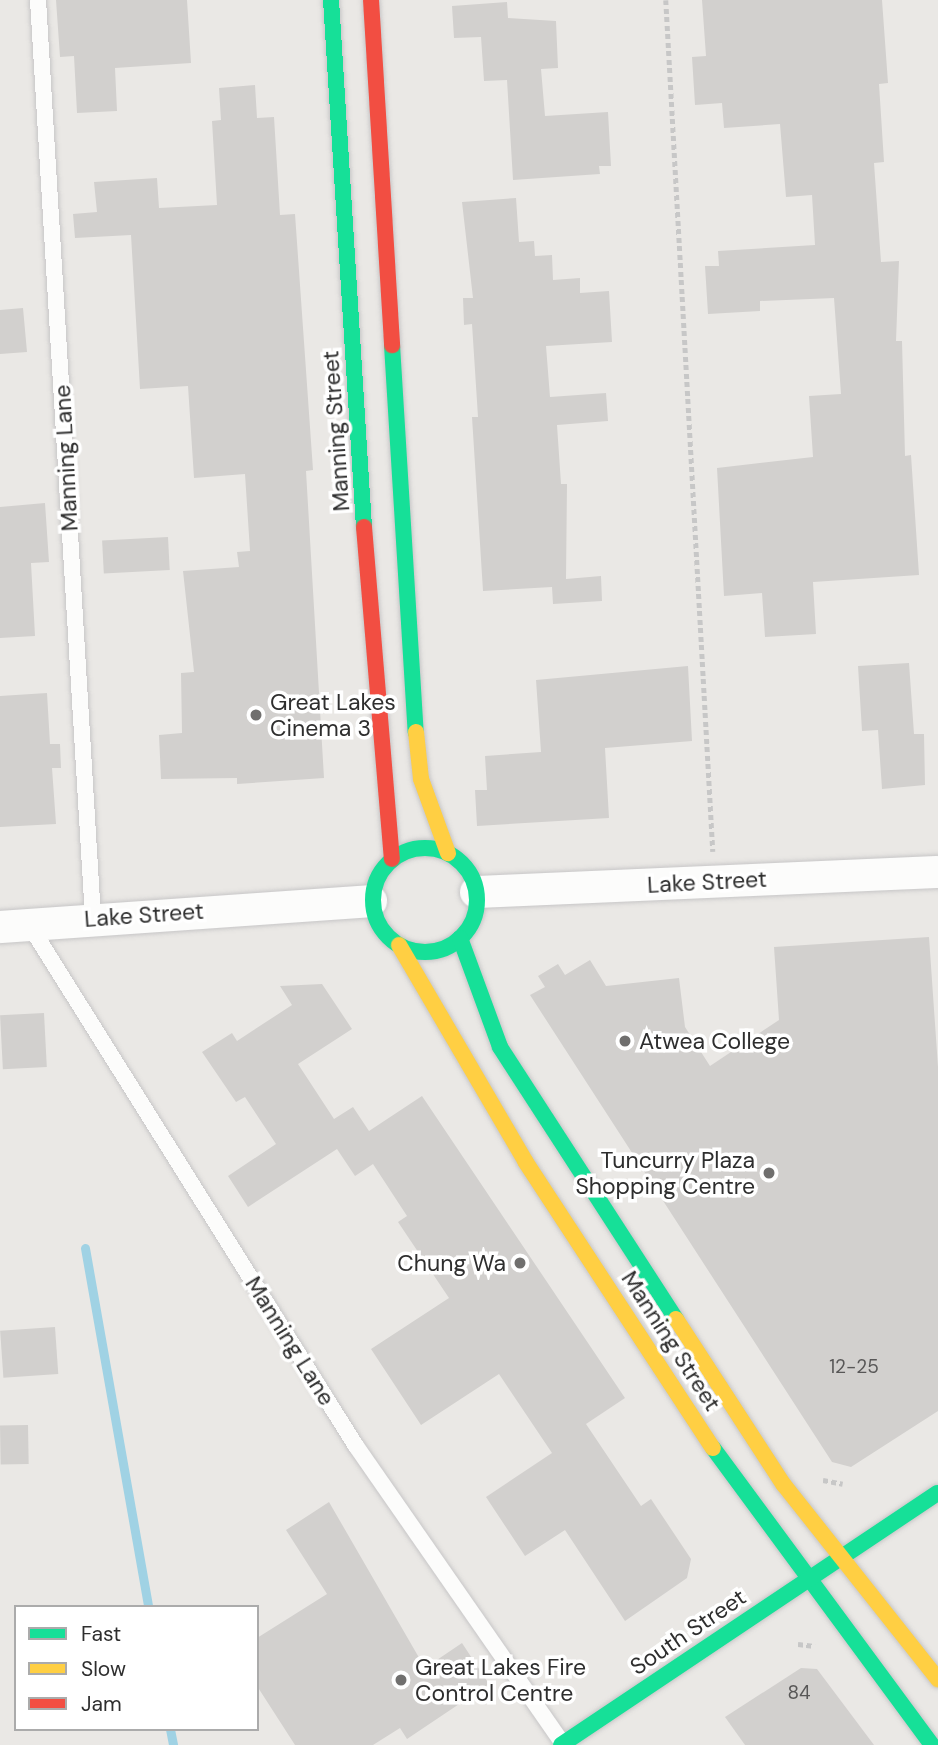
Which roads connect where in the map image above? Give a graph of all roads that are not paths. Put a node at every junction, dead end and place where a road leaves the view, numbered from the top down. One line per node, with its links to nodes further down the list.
1 (38, 0): 9 (lane, Manning Lane)
2 (331, 0): 5 (main road, Manning Street)
3 (371, 0): 4 (main road)
4 (447, 853): 5 (main road); 7 (main road)
5 (392, 859): 8 (main road)
6 (938, 872): 7 (street, Lake Street)
7 (476, 892): 11 (main road)
8 (372, 901): 9 (street, Lake Street); 12 (main road)
9 (93, 917): 10 (street, Lake Street)
10 (15, 927): 17 (lane, Manning Lane)
11 (460, 938): 12 (main road); 14 (main road, Manning Street)
12 (399, 945): 15 (main road, Manning Street)
13 (938, 1493): 14 (main road, South Street)
14 (841, 1558): 15 (main road, South Street); 16 (main road, Manning Street)
15 (805, 1581): 17 (main road, South Street); 18 (main road, Manning Street)
16 (938, 1679)
17 (563, 1745)
18 (932, 1745)

